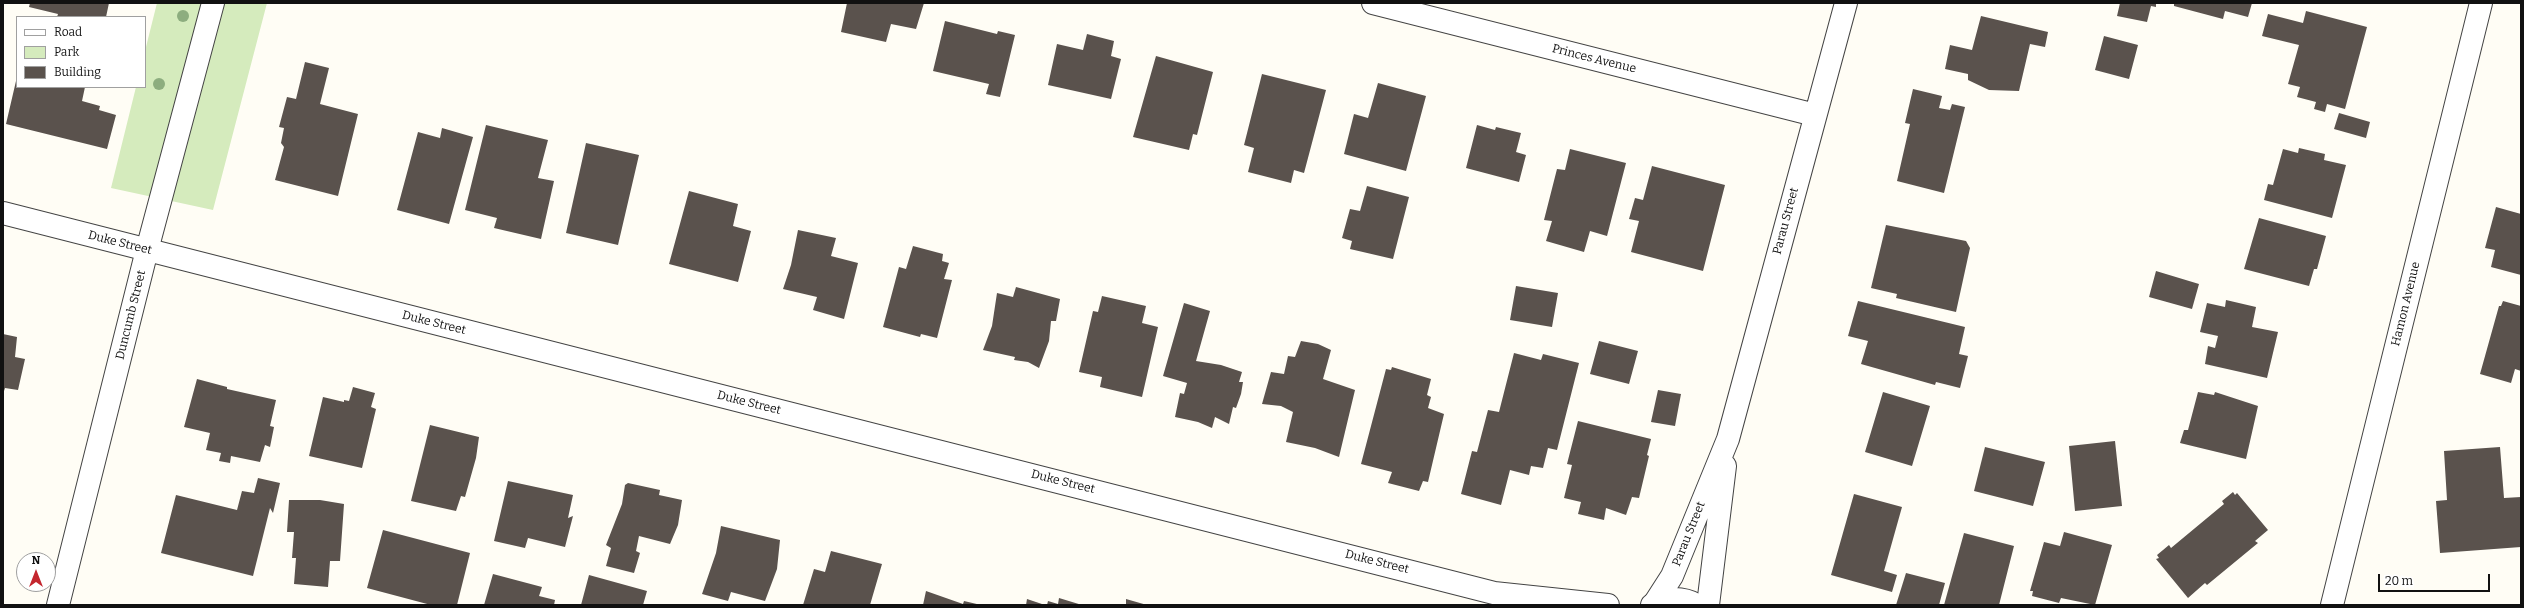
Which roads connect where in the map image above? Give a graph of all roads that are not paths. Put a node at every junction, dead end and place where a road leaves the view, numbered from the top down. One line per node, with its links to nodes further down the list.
1 (213, 3): 7 (street, Duncumb Street)
2 (1373, 3): 5 (street, Princes Avenue)
3 (1846, 3): 5 (street, Parau Street)
4 (2481, 3): 16 (street, Hamon Avenue)
5 (1814, 115): 8 (street, Parau Street)
6 (3, 214): 7 (street, Duke Street)
7 (147, 250): 9 (street, Duke Street); 11 (street, Duncumb Street)
8 (1728, 439): 10 (street, Parau Street); 15 (street, Parau Street)
9 (1494, 593): 12 (street, Duke Street); 13 (street, Duke Street)
10 (1653, 604): 14 (street)
11 (58, 605)
12 (1521, 605)
13 (1608, 605)
14 (1697, 605)
15 (1708, 605)
16 (2332, 605)

